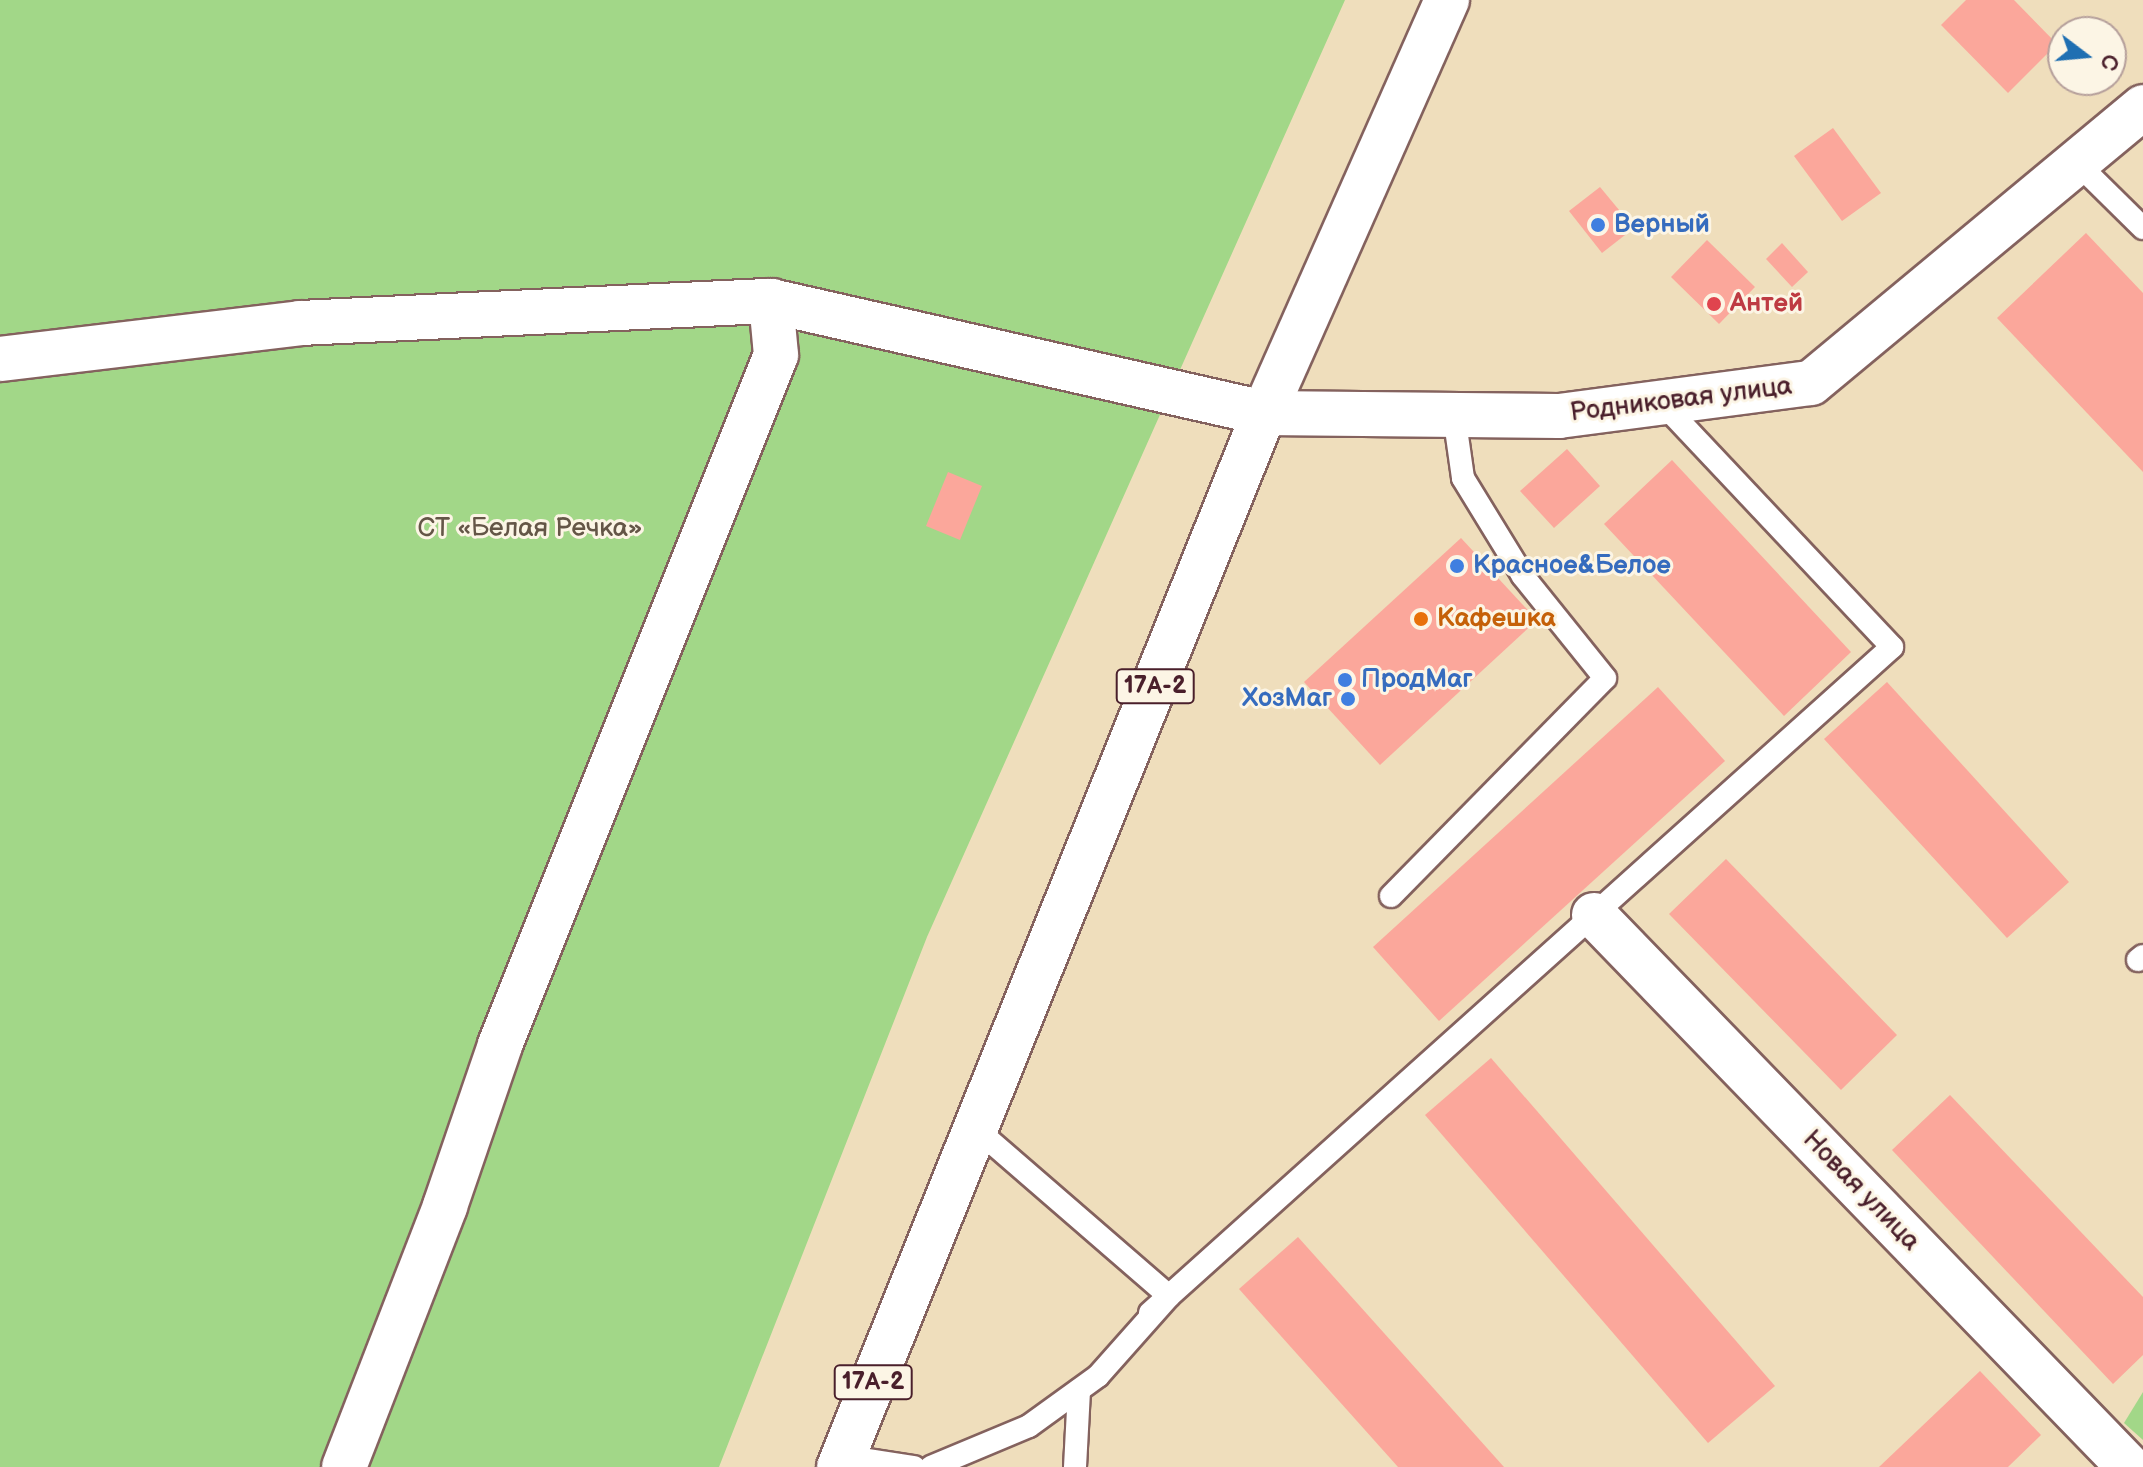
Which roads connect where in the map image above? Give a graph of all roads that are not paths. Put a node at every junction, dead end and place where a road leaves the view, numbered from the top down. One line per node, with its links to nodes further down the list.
1 (1447, 0): 8 (street, 17А-2)
2 (2134, 126): 3 (street, Родниковая улица)
3 (2076, 162): 4 (lane); 7 (street, Родниковая улица)
4 (2143, 228)
5 (771, 301): 6 (street, Родниковая улица); 8 (street, Родниковая улица); 17 (street)
6 (0, 359)
7 (1661, 402): 9 (street, Родниковая улица); 11 (lane)
8 (1264, 413): 9 (street, Родниковая улица); 12 (street, 17А-2)
9 (1454, 415): 10 (lane)
10 (1391, 896)
11 (1594, 915): 13 (lane); 21 (street, Новая улица)
12 (975, 1128): 13 (lane); 16 (street, 17А-2)
13 (1169, 1296): 14 (lane); 15 (lane)
14 (1150, 1313)
15 (1079, 1390): 19 (lane); 20 (lane)
16 (841, 1461): 18 (lane)
17 (344, 1467)
18 (914, 1467)
19 (931, 1467)
20 (1075, 1467)
21 (2129, 1467)

